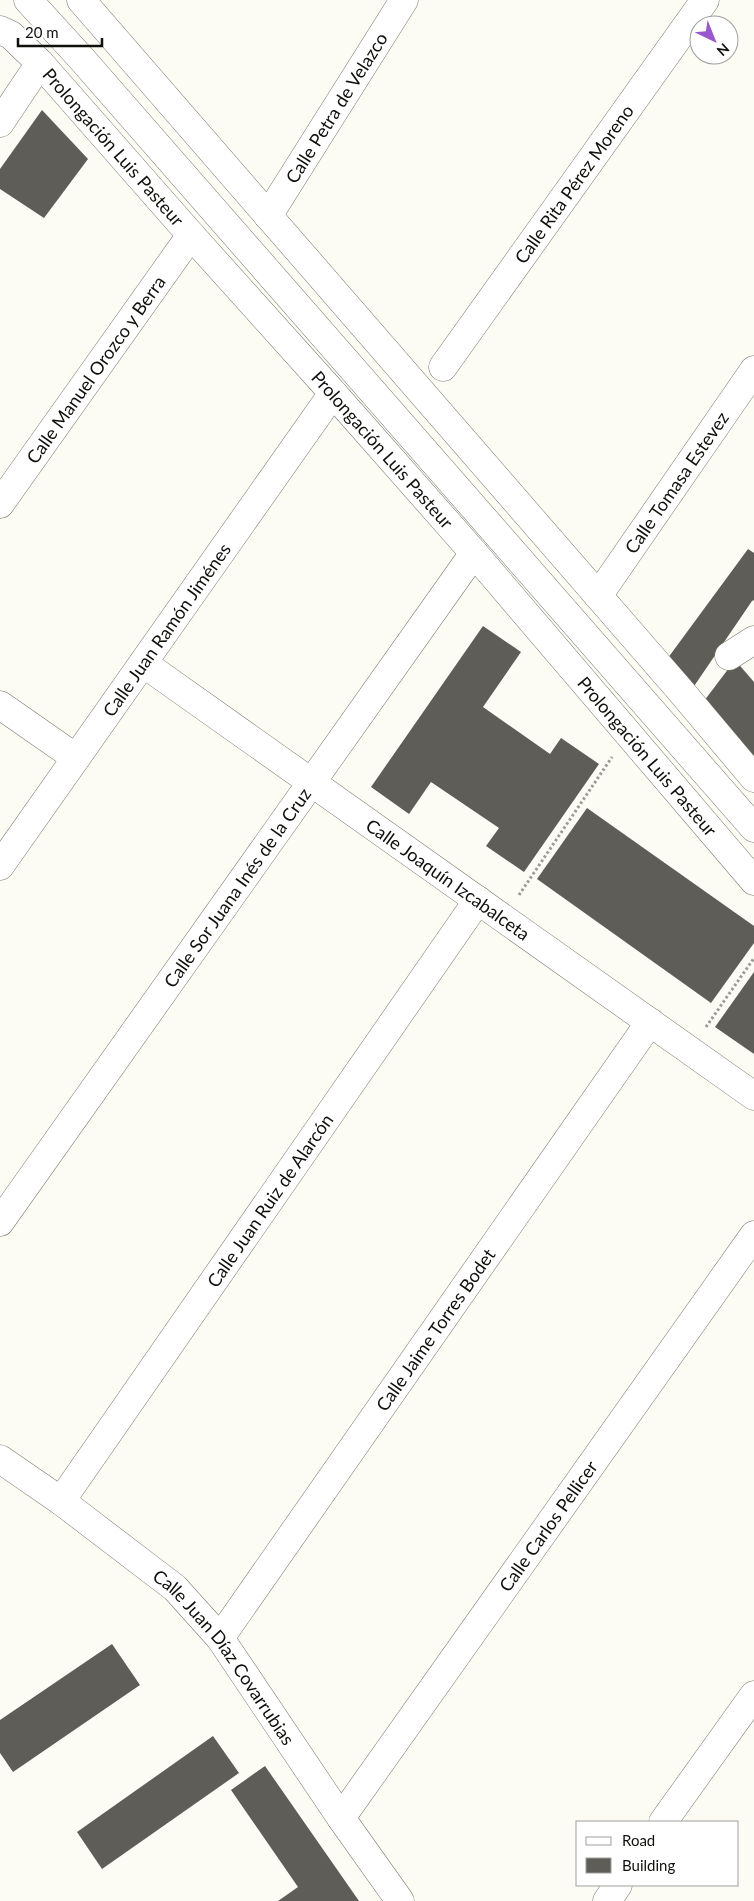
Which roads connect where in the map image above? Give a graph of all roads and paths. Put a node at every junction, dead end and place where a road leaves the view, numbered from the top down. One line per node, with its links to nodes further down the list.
1 (28, 0): 24 (street, Prolongación Luis Pasteur)
2 (81, 0): 8 (street)
3 (404, 0): 8 (street, Calle Petra de Velazco)
4 (698, 2): 10 (street, Calle Rita Pérez Moreno)
5 (0, 30): 6 (street, Prolongación Luis Pasteur)
6 (40, 63): 7 (street); 9 (street, Prolongación Luis Pasteur)
7 (0, 123)
8 (268, 216): 15 (street)
9 (191, 235): 12 (street, Prolongación Luis Pasteur); 13 (street, Calle Manuel Orozco y Berra)
10 (443, 367)
11 (754, 370): 15 (street, Calle Tomasa Estevez)
12 (333, 393): 14 (street, Prolongación Luis Pasteur); 18 (street, Calle Juan Ramón Jiménes)
13 (0, 504)
14 (474, 553): 20 (street, Prolongación Luis Pasteur); 23 (street, Calle Sor Juana Inés de la Cruz)
15 (598, 596): 22 (street)
16 (754, 640): 17 (street)
17 (729, 656)
18 (143, 663): 21 (street, Calle Juan Ramón Jiménes); 23 (street, Calle Joaquín Izcabalceta)
19 (0, 705): 21 (street)
20 (629, 733): 26 (street, Prolongación Luis Pasteur); 28 (path)
21 (76, 758): 25 (street, Calle Juan Ramón Jiménes)
22 (754, 778)
23 (312, 782): 27 (street, Calle Joaquín Izcabalceta); 33 (street, Calle Sor Juana Inés de la Cruz)
24 (754, 828)
25 (0, 866)
26 (754, 881)
27 (478, 900): 28 (street, Calle Joaquín Izcabalceta); 36 (street, Calle Juan Ruiz de Alarcón)
28 (503, 918): 30 (street, Calle Joaquín Izcabalceta)
29 (754, 958): 31 (path)
30 (650, 1022): 31 (street, Calle Joaquín Izcabalceta); 37 (street, Calle Jaime Torres Bodet)
31 (690, 1050): 32 (street, Calle Joaquín Izcabalceta)
32 (754, 1096)
33 (0, 1222)
34 (754, 1235): 39 (street, Calle Carlos Pellicer)
35 (0, 1459): 36 (street, Calle Juan Díaz Covarrubias)
36 (61, 1501): 37 (street, Calle Juan Díaz Covarrubias)
37 (220, 1638): 39 (street, Calle Juan Díaz Covarrubias)
38 (754, 1695): 40 (street)
39 (341, 1818): 42 (street, Calle Juan Díaz Covarrubias)
40 (664, 1821)
41 (617, 1886): 43 (street)
42 (400, 1901)
43 (607, 1901)

